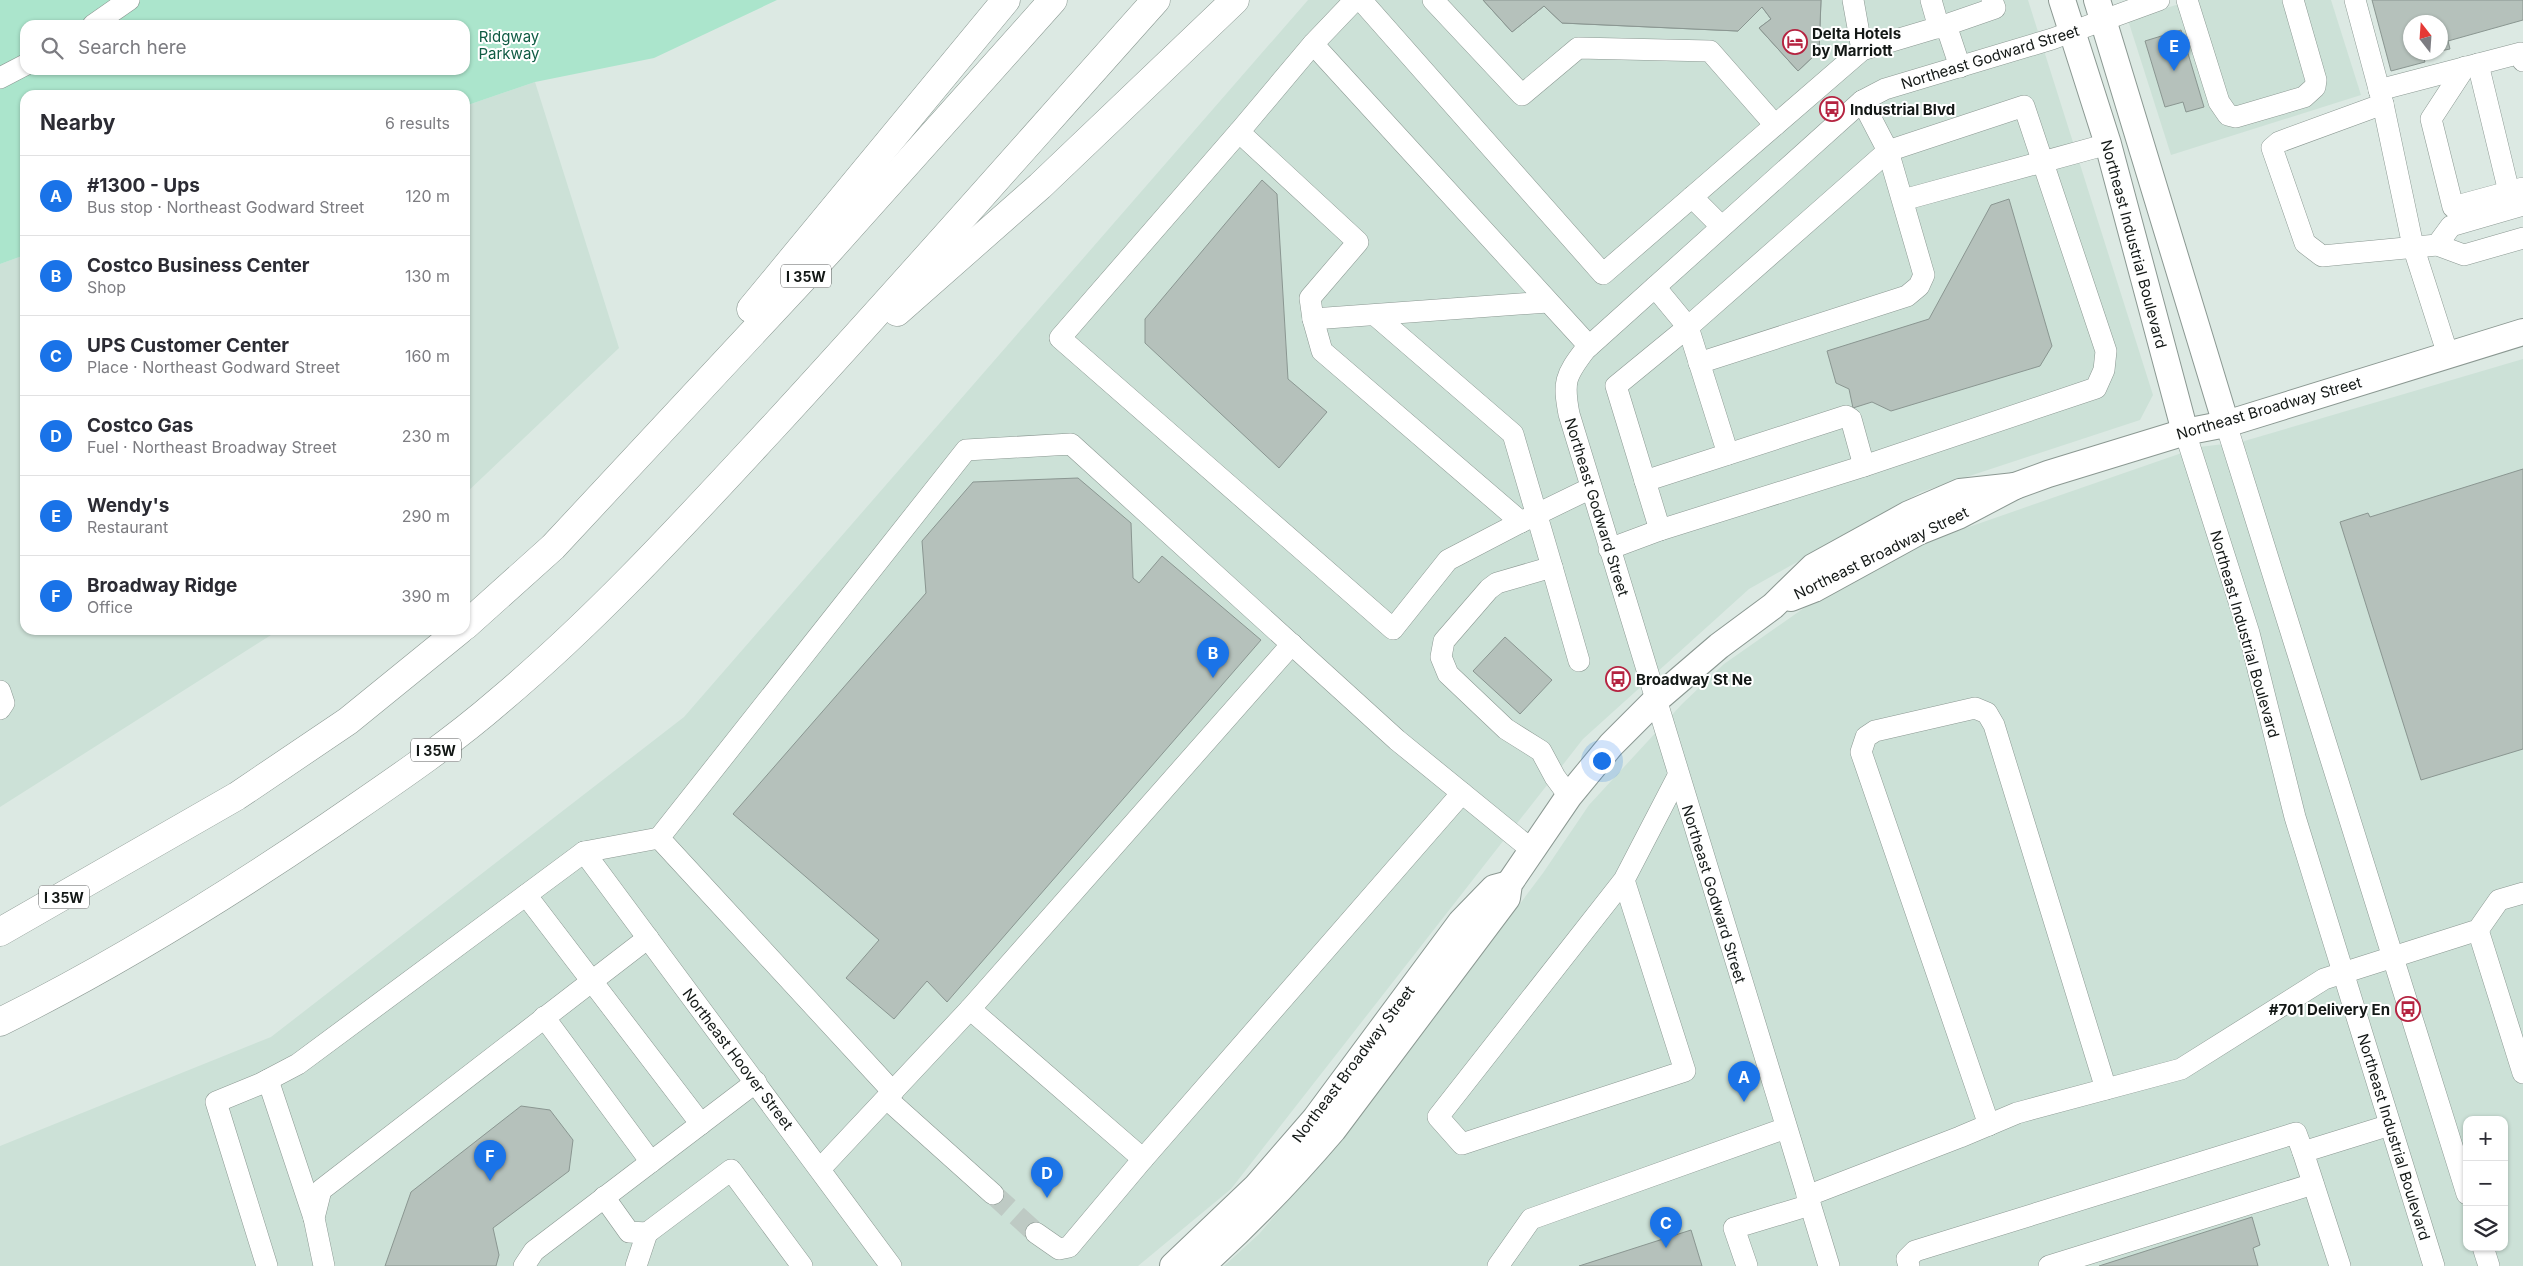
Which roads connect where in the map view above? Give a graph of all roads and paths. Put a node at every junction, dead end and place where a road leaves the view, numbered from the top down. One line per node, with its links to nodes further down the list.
1 (129, 0): 18 (street)
2 (1006, 0): 60 (highway)
3 (1053, 0): 60 (highway, I 35W)
4 (1156, 0): 51 (highway, I 35W)
5 (1235, 0): 51 (highway)
6 (1356, 0): 21 (street)
7 (1361, 0): 36 (street)
8 (1433, 0): 30 (street)
9 (1853, 0): 22 (street)
10 (1931, 0): 19 (street)
11 (1992, 0): 19 (street)
12 (2062, 0): 20 (main road, Northeast Industrial Boulevard)
13 (2159, 0): 17 (street, Northeast Godward Street)
14 (2293, 0): 16 (street)
15 (2355, 0): 28 (street)
16 (2190, 9)
17 (2100, 10): 20 (street, Northeast Godward Street); 52 (main road)
18 (101, 20)
19 (1943, 26): 22 (street); 25 (street)
20 (2072, 32): 25 (street, Northeast Godward Street); 32 (main road, Northeast Industrial Boulevard)
21 (1313, 44): 31 (street); 43 (street)
22 (1862, 50): 30 (street)
23 (2523, 61): 24 (street)
24 (2471, 66): 28 (street); 35 (street); 35 (street)
25 (1960, 67): 29 (street, Northeast Godward Street)
26 (20, 68): 27 (street)
27 (0, 78)
28 (2381, 97): 41 (street); 41 (street)
29 (1862, 101): 33 (street); 38 (street, Northeast Godward Street)
30 (1775, 126): 36 (street)
31 (1238, 132): 45 (street); 58 (street)
32 (2108, 144): 34 (street); 53 (main road, Northeast Industrial Boulevard)
33 (1888, 151): 34 (street); 37 (street); 46 (street)
34 (2042, 162): 37 (street); 55 (street)
35 (2518, 195): 40 (street)
36 (1692, 198): 38 (street)
37 (1904, 200): 50 (street)
38 (1721, 226): 42 (street, Northeast Godward Street)
39 (2523, 238): 40 (street)
40 (2437, 245): 41 (street)
41 (2413, 246): 49 (street)
42 (1655, 287): 46 (street); 48 (street, Northeast Godward Street)
43 (1548, 302): 44 (street); 48 (street)
44 (1375, 315): 45 (street); 58 (street)
45 (1313, 319): 58 (street)
46 (1688, 327): 50 (street); 56 (street)
47 (2523, 332): 49 (main road, Northeast Broadway Street)
48 (1589, 346): 57 (street, Northeast Godward Street)
49 (2448, 355): 52 (main road, Northeast Broadway Street)
50 (1699, 363): 54 (street)
51 (805, 392): 90 (highway, I 35W)
52 (2226, 424): 53 (main road, Northeast Broadway Street); 85 (street)
53 (2186, 432): 68 (main road, Northeast Broadway Street); 86 (street, Northeast Industrial Boulevard)
54 (1728, 454): 55 (street); 56 (street)
55 (1864, 466): 59 (street)
56 (1645, 481): 59 (street)
57 (1591, 488): 58 (street); 61 (street, Northeast Godward Street)
58 (1529, 518): 62 (street)
59 (1660, 530): 61 (street)
60 (553, 546): 63 (highway, I 35W)
61 (1609, 549): 68 (street, Northeast Godward Street)
62 (1552, 567): 66 (street); 72 (street)
63 (470, 621)
64 (454, 635): 76 (highway, I 35W)
65 (1292, 644): 71 (street); 73 (street); 88 (street)
66 (1579, 661)
67 (0, 691): 69 (street)
68 (1656, 700): 70 (street, Northeast Godward Street); 72 (main road, Northeast Broadway Street)
69 (0, 710)
70 (1678, 776): 77 (street); 99 (street, Northeast Godward Street)
71 (1462, 793): 74 (street); 101 (street)
72 (1569, 796): 74 (main road, Northeast Broadway Street)
73 (659, 838): 75 (street); 95 (street)
74 (1532, 850): 78 (main road, Northeast Broadway Street)
75 (584, 852): 80 (street); 84 (street, Northeast Hoover Street)
76 (128, 861): 81 (highway); 83 (highway, I 35W)
77 (1624, 880): 77 (street)
78 (1509, 884): 119 (main road, Northeast Broadway Street); 120 (main road, Northeast Broadway Street)
79 (2523, 893): 82 (street)
80 (526, 895): 87 (street); 92 (street)
81 (0, 912)
82 (2478, 930): 85 (street); 91 (street)
83 (0, 932)
84 (648, 938): 87 (street); 93 (street, Northeast Hoover Street)
85 (2393, 956): 86 (street); 104 (street)
86 (2343, 973): 94 (street); 98 (street, Northeast Industrial Boulevard)
87 (591, 982): 89 (street); 96 (street)
88 (970, 1008): 95 (street); 101 (street)
89 (544, 1017): 102 (street); 109 (street)
90 (0, 1022)
91 (2523, 1073)
92 (268, 1080): 109 (street); 113 (street)
93 (756, 1082): 96 (street); 103 (street, Northeast Hoover Street)
94 (2106, 1089): 97 (street); 97 (street)
95 (890, 1096): 103 (street); 106 (street)
96 (701, 1124): 102 (street)
97 (1989, 1125): 108 (street)
98 (2390, 1125): 100 (street); 127 (street, Northeast Industrial Boulevard)
99 (1786, 1128): 108 (street, Northeast Godward Street); 121 (street)
100 (2303, 1152): 105 (street); 124 (street)
101 (1143, 1159): 111 (street)
102 (651, 1162): 107 (street)
103 (820, 1169): 118 (street, Northeast Hoover Street)
104 (2463, 1181)
105 (2313, 1184): 125 (street); 126 (street)
106 (993, 1194)
107 (604, 1197): 110 (street); 115 (street)
108 (1808, 1200): 122 (street); 123 (street, Northeast Godward Street)
109 (314, 1218): 114 (street)
110 (647, 1233): 116 (street); 117 (street)
111 (1036, 1233)
112 (2484, 1251): 128 (street)
113 (267, 1266)
114 (324, 1266)
115 (524, 1266)
116 (636, 1266)
117 (802, 1266)
118 (891, 1266)
119 (1173, 1266)
120 (1201, 1266)
121 (1498, 1266)
122 (1747, 1266)
123 (1829, 1266)
124 (1909, 1266)
125 (2049, 1266)
126 (2340, 1266)
127 (2434, 1266)
128 (2489, 1266)

